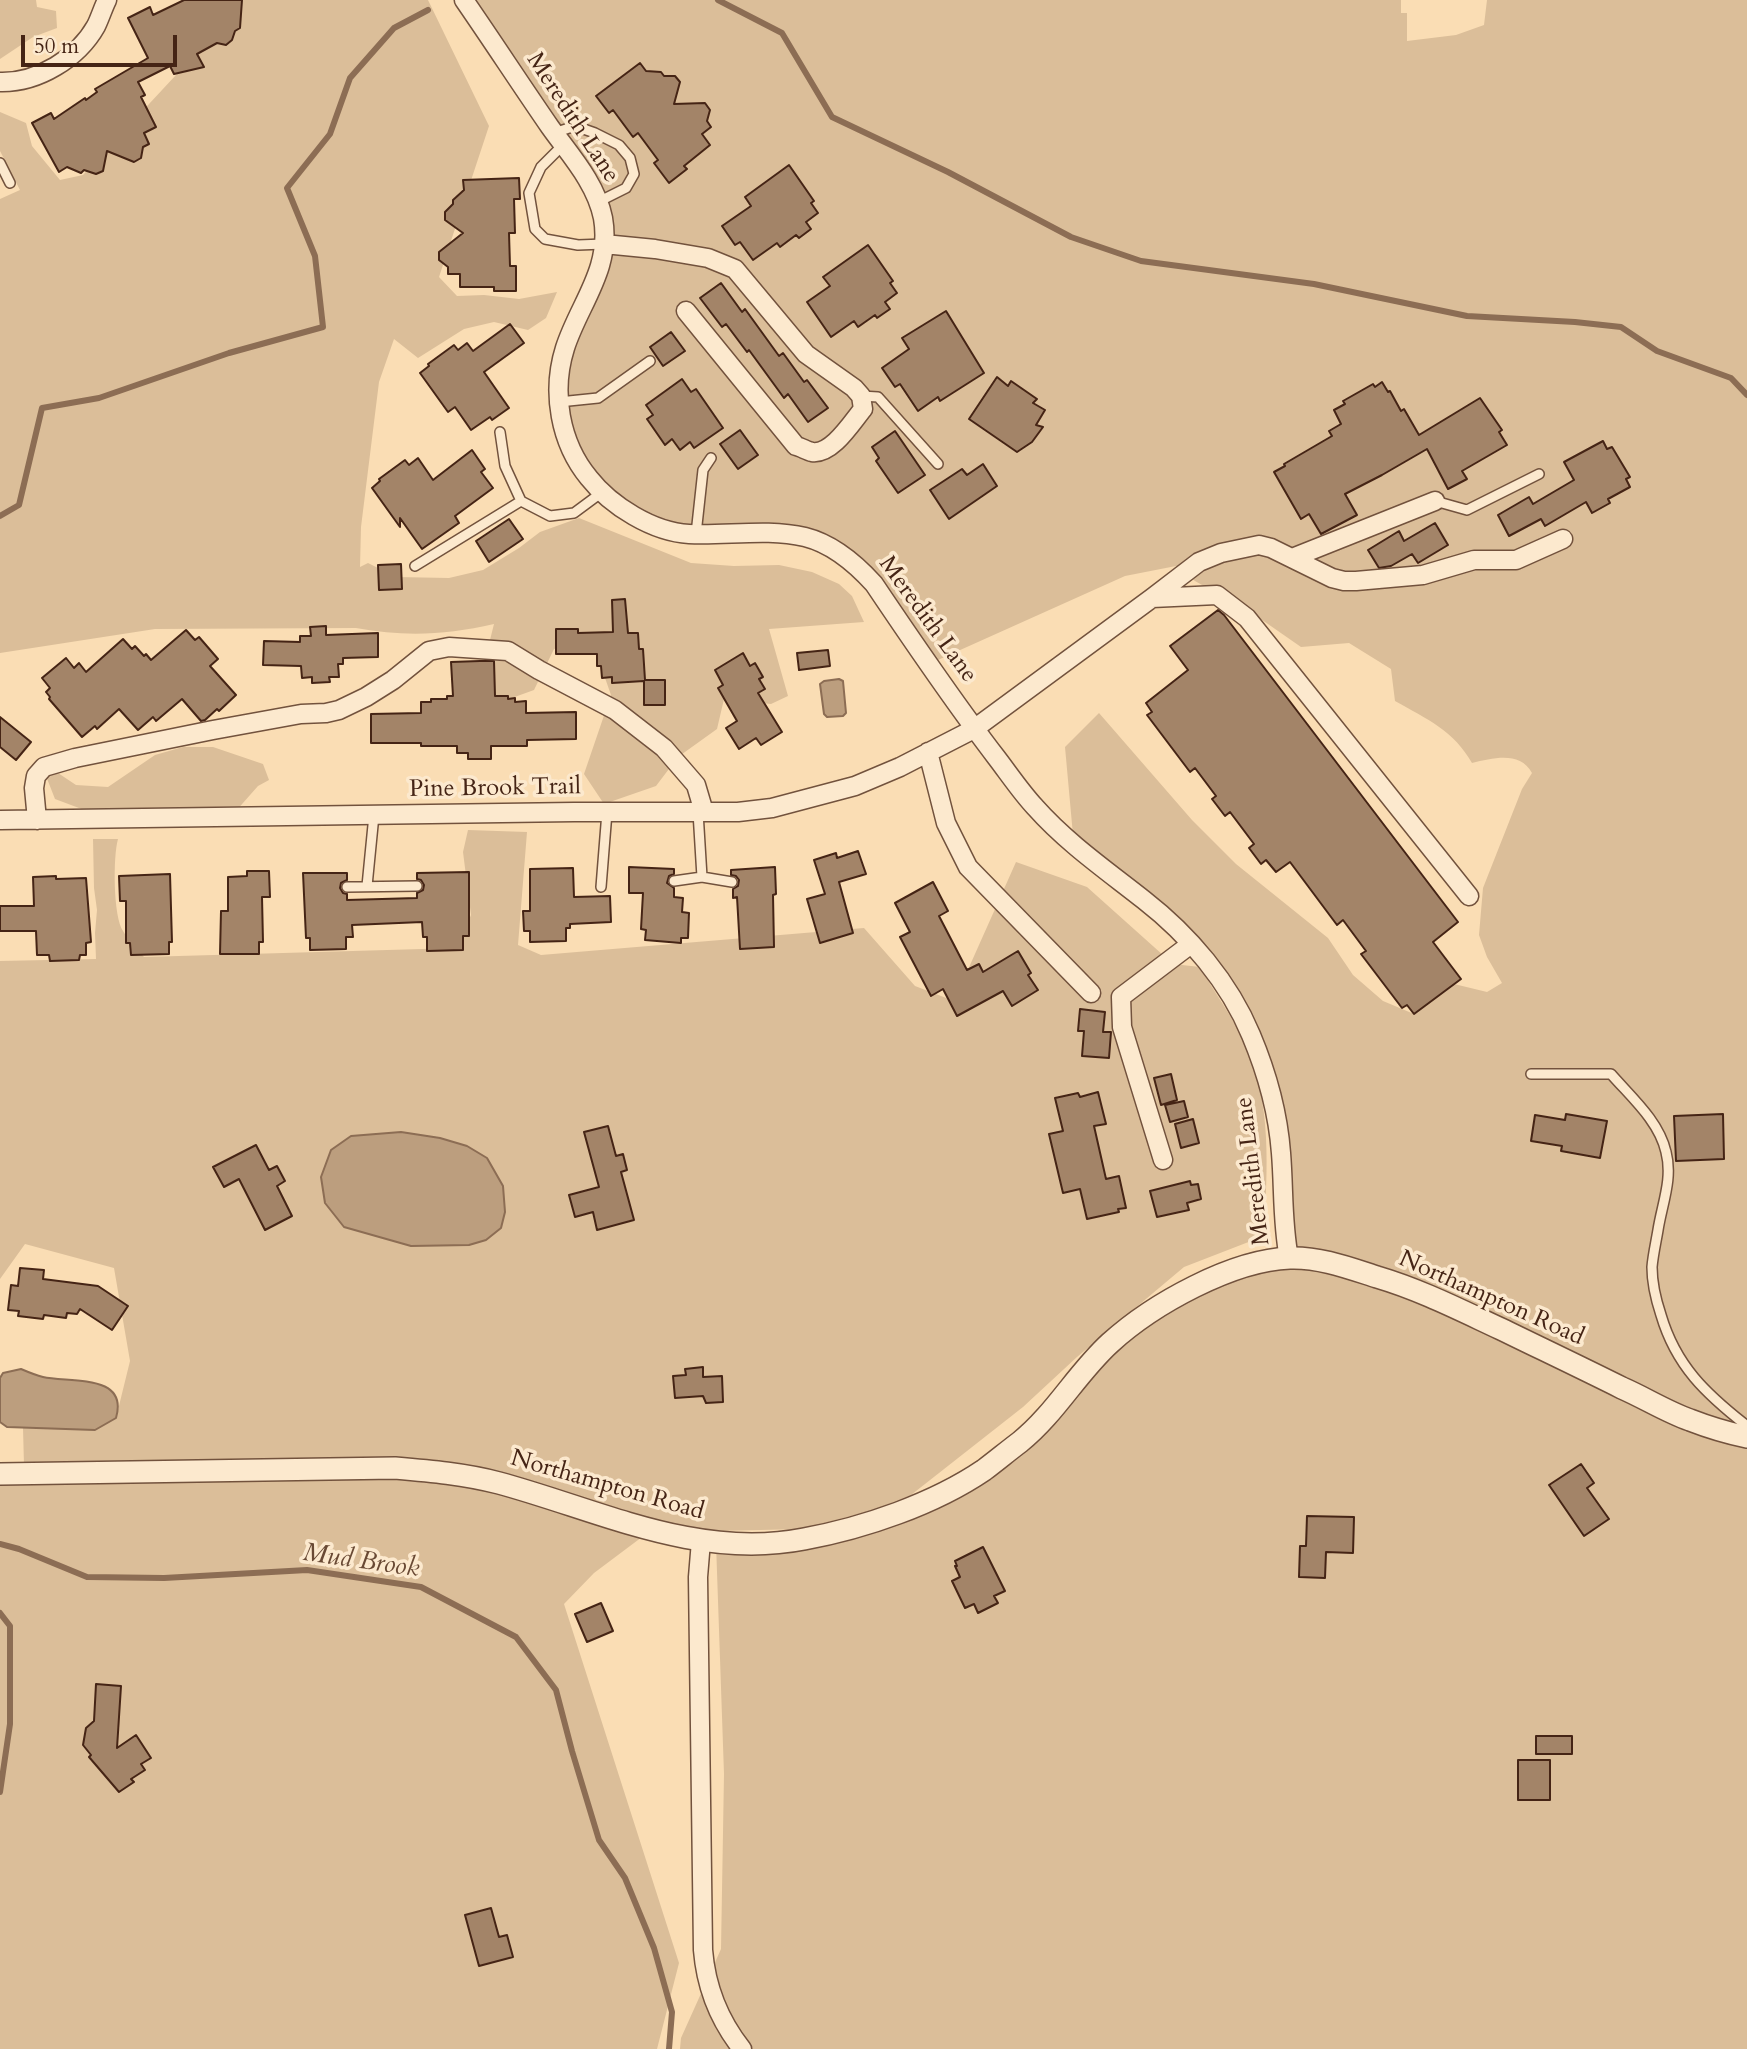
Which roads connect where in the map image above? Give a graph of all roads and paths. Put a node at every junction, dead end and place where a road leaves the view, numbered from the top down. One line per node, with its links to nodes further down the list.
1 (107, 0): 3 (street)
2 (465, 2): 4 (street, Meredith Lane)
3 (0, 82)
4 (559, 139): 7 (street, Meredith Lane); 7 (lane); 8 (lane)
5 (0, 163): 6 (lane)
6 (10, 183)
7 (598, 202): 8 (street, Meredith Lane)
8 (604, 244): 11 (street); 12 (street, Meredith Lane)
9 (686, 312): 11 (street)
10 (650, 361): 12 (lane)
11 (861, 396): 15 (lane)
12 (559, 402): 17 (street, Meredith Lane)
13 (499, 432): 19 (lane)
14 (711, 458): 20 (lane)
15 (937, 464)
16 (1539, 474): 18 (lane)
17 (601, 493): 19 (lane); 20 (street, Meredith Lane)
18 (1435, 500): 22 (street)
19 (521, 501): 23 (lane)
20 (696, 534): 25 (street, Meredith Lane)
21 (1563, 539): 22 (street)
22 (1292, 558): 24 (street)
23 (415, 566)
24 (1152, 598): 25 (street); 39 (street)
25 (974, 729): 26 (street, Pine Brook Trail); 40 (street, Meredith Lane)
26 (928, 752): 28 (street, Pine Brook Trail); 41 (street)
27 (607, 812): 28 (street, Pine Brook Trail); 29 (street, Pine Brook Trail); 38 (lane)
28 (701, 812): 31 (street); 32 (lane)
29 (373, 815): 31 (street, Pine Brook Trail); 35 (lane)
30 (0, 820): 31 (street, Pine Brook Trail)
31 (37, 820)
32 (702, 877): 33 (lane); 34 (lane)
33 (674, 881)
34 (732, 882)
35 (367, 886): 36 (lane); 37 (lane)
36 (417, 886)
37 (347, 887)
38 (601, 887)
39 (1469, 896)
40 (1191, 944): 43 (street); 44 (street, Meredith Lane)
41 (1091, 993)
42 (1531, 1074): 45 (lane)
43 (1163, 1160)
44 (1289, 1258): 46 (street, Northampton Road); 48 (street, Northampton Road)
45 (1747, 1426)
46 (1747, 1437)
47 (0, 1474): 48 (street, Northampton Road)
48 (701, 1541): 49 (street)
49 (742, 2049)

